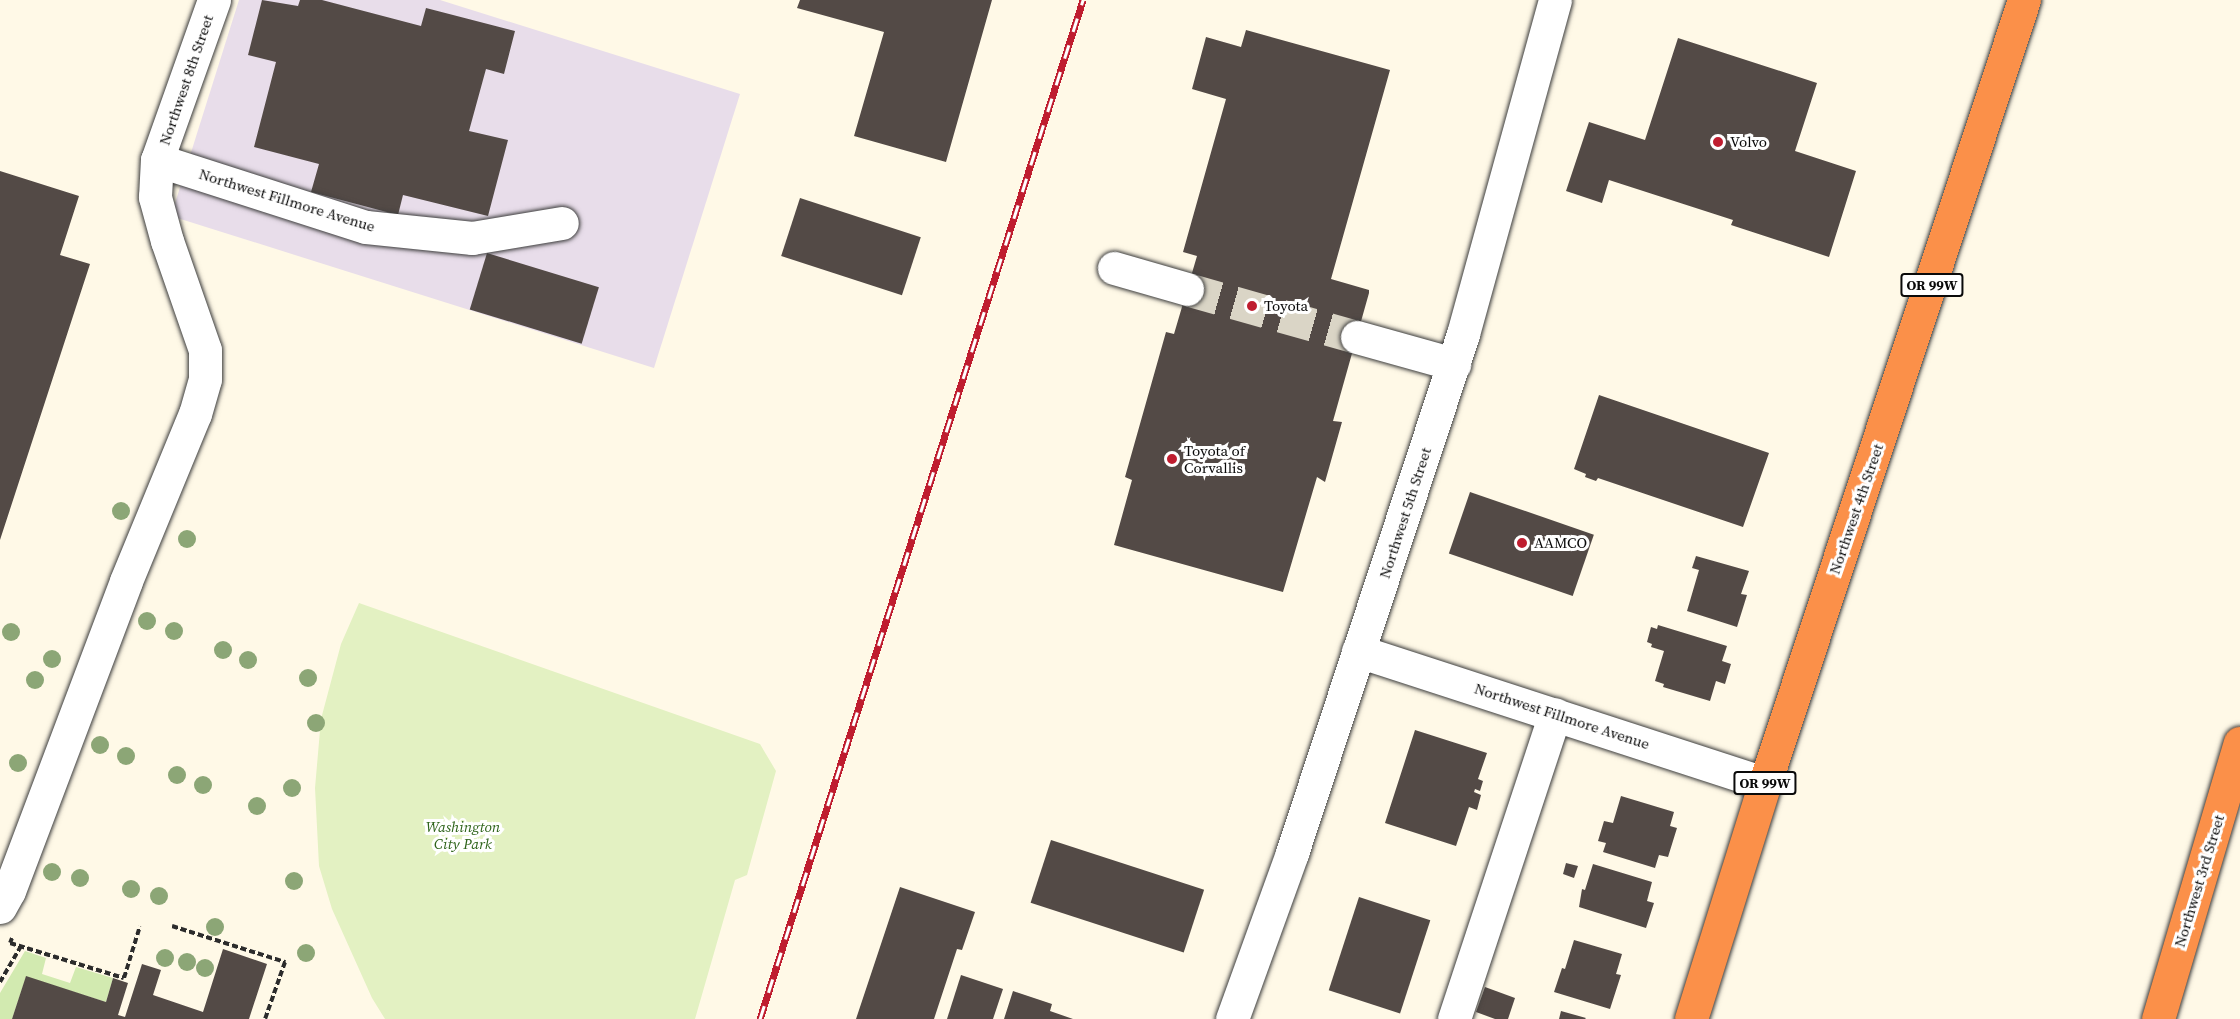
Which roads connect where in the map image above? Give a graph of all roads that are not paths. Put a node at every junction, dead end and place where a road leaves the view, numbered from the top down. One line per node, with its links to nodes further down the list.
1 (214, 0): 4 (street, Northwest 8th Street)
2 (1555, 0): 9 (street, Northwest 5th Street)
3 (2024, 0): 13 (highway, Northwest 4th Street / OR 99W)
4 (157, 160): 5 (street, Northwest Fillmore Avenue); 14 (street, Northwest 8th Street)
5 (562, 223)
6 (1114, 268): 7 (street)
7 (1187, 289)
8 (1357, 337): 9 (street)
9 (1454, 364): 10 (street, Northwest 5th Street)
10 (1358, 651): 11 (street, Northwest Fillmore Avenue); 15 (street, Northwest 5th Street)
11 (1555, 714): 13 (street, Northwest Fillmore Avenue); 16 (street)
12 (2240, 742): 18 (highway, Northwest 3rd Street)
13 (1765, 783): 17 (highway, Northwest 4th Street / OR 99W)
14 (7, 920)
15 (1232, 1019)
16 (1454, 1019)
17 (1691, 1019)
18 (2157, 1019)

